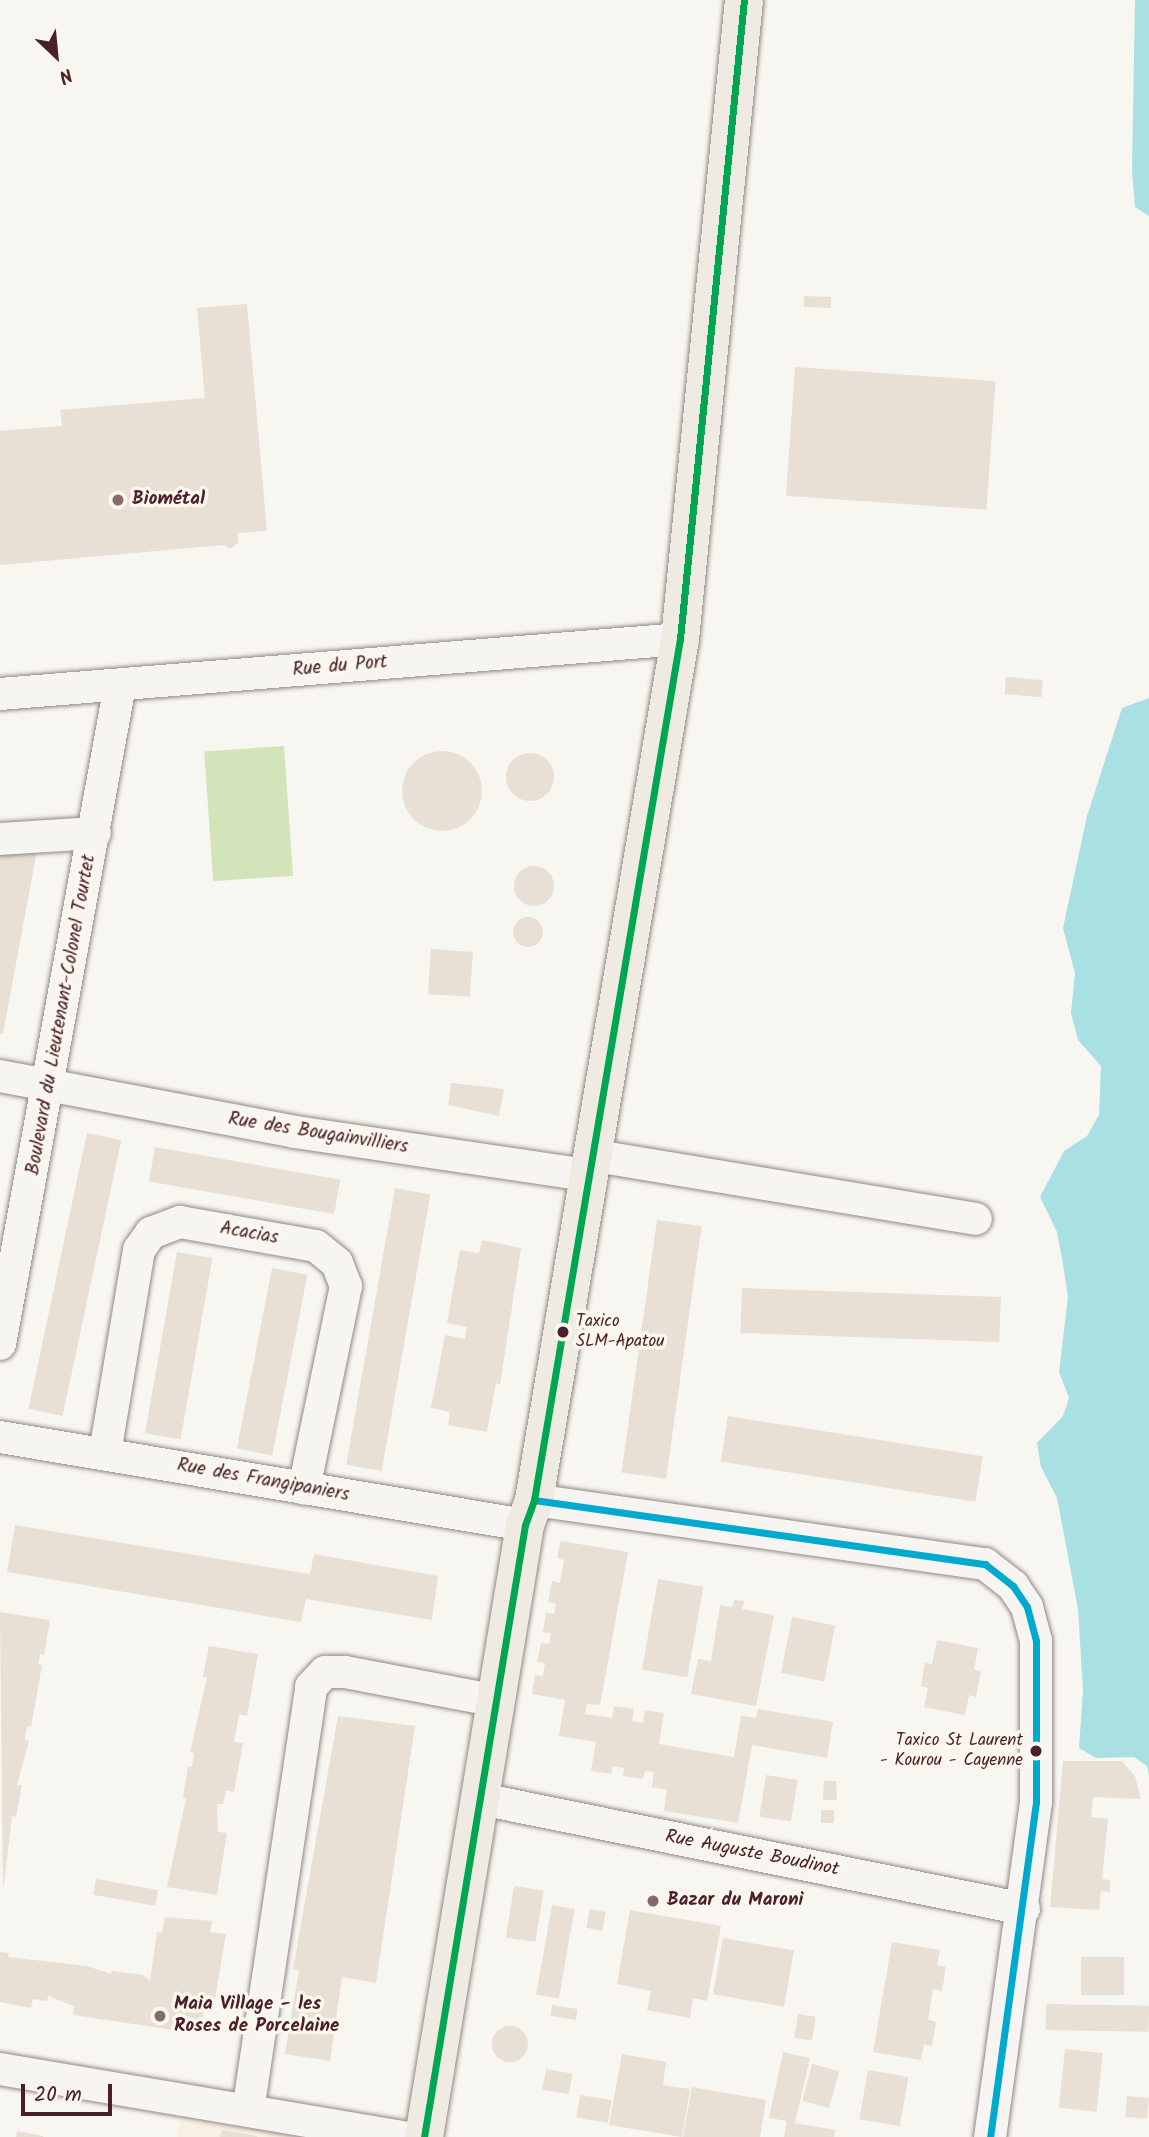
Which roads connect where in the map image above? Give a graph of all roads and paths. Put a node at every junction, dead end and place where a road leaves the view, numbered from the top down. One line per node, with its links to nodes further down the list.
1 (744, 0): 2 (main road)
2 (680, 639): 3 (street, Rue du Port); 9 (main road)
3 (120, 685): 4 (street, Rue du Port); 5 (street, Boulevard du Lieutenant-Colonel Tourtet)
4 (0, 694)
5 (95, 833): 6 (street); 8 (street, Boulevard du Lieutenant-Colonel Tourtet)
6 (0, 839)
7 (0, 1076): 8 (street, Rue des Bougainvilliers)
8 (50, 1086): 9 (street, Rue des Bougainvilliers); 11 (street, Boulevard du Lieutenant-Colonel Tourtet)
9 (589, 1165): 10 (street, Rue des Bougainvilliers); 15 (main road)
10 (976, 1219)
11 (0, 1344)
12 (0, 1437): 13 (street, Rue des Frangipaniers)
13 (105, 1453): 14 (street, Rue des Frangipaniers); 14 (street, Acacias)
14 (304, 1489): 15 (street, Rue des Frangipaniers)
15 (529, 1513): 16 (main road); 18 (street, Rue des Frangipaniers)
16 (497, 1701): 17 (main road); 20 (street)
17 (481, 1799): 18 (street, Rue Auguste Boudinot); 22 (main road)
18 (1024, 1909): 23 (street)
19 (0, 2068): 20 (street)
20 (248, 2110): 21 (street)
21 (403, 2137)
22 (424, 2137)
23 (990, 2137)

